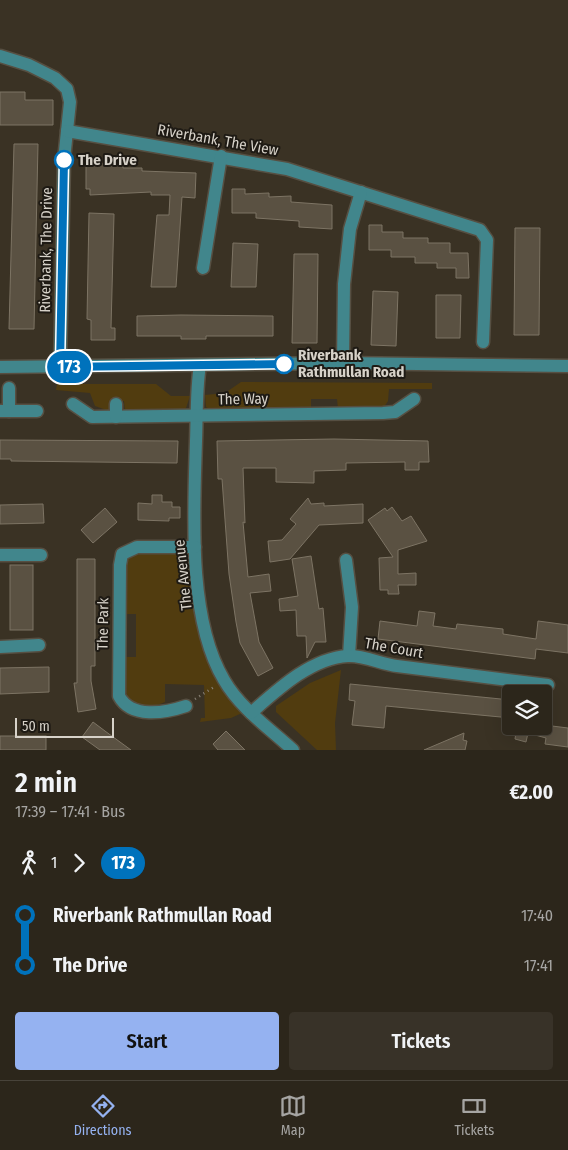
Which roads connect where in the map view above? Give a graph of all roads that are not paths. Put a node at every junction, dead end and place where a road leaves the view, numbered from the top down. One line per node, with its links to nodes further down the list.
1 (0, 56): 2 (street, Riverbank, The Drive)
2 (67, 131): 3 (street, Riverbank, The View); 10 (street, Riverbank, The Drive)
3 (221, 156): 4 (street, Riverbank, The View); 5 (street)
4 (361, 192): 6 (street, Riverbank, The View); 7 (street)
5 (203, 268)
6 (483, 342)
7 (343, 363): 8 (street); 9 (street)
8 (200, 365): 10 (street); 19 (street, The Avenue)
9 (568, 366)
10 (60, 367): 11 (street)
11 (0, 368)
12 (9, 388): 16 (street)
13 (414, 399): 19 (street, The Way)
14 (73, 404): 18 (street, The Way)
15 (116, 404): 18 (street)
16 (5, 411): 17 (street)
17 (37, 411)
18 (116, 417): 19 (street, The Way)
19 (197, 417): 20 (street, The Avenue)
20 (195, 547): 28 (street, The Park); 29 (street, The Avenue)
21 (0, 555): 22 (street)
22 (41, 555)
23 (346, 560): 26 (street)
24 (39, 645): 25 (street)
25 (0, 647)
26 (349, 656): 27 (street, The Court); 29 (street, The Court)
27 (548, 685)
28 (186, 706)
29 (251, 713): 30 (street, The Avenue)
30 (293, 750)

